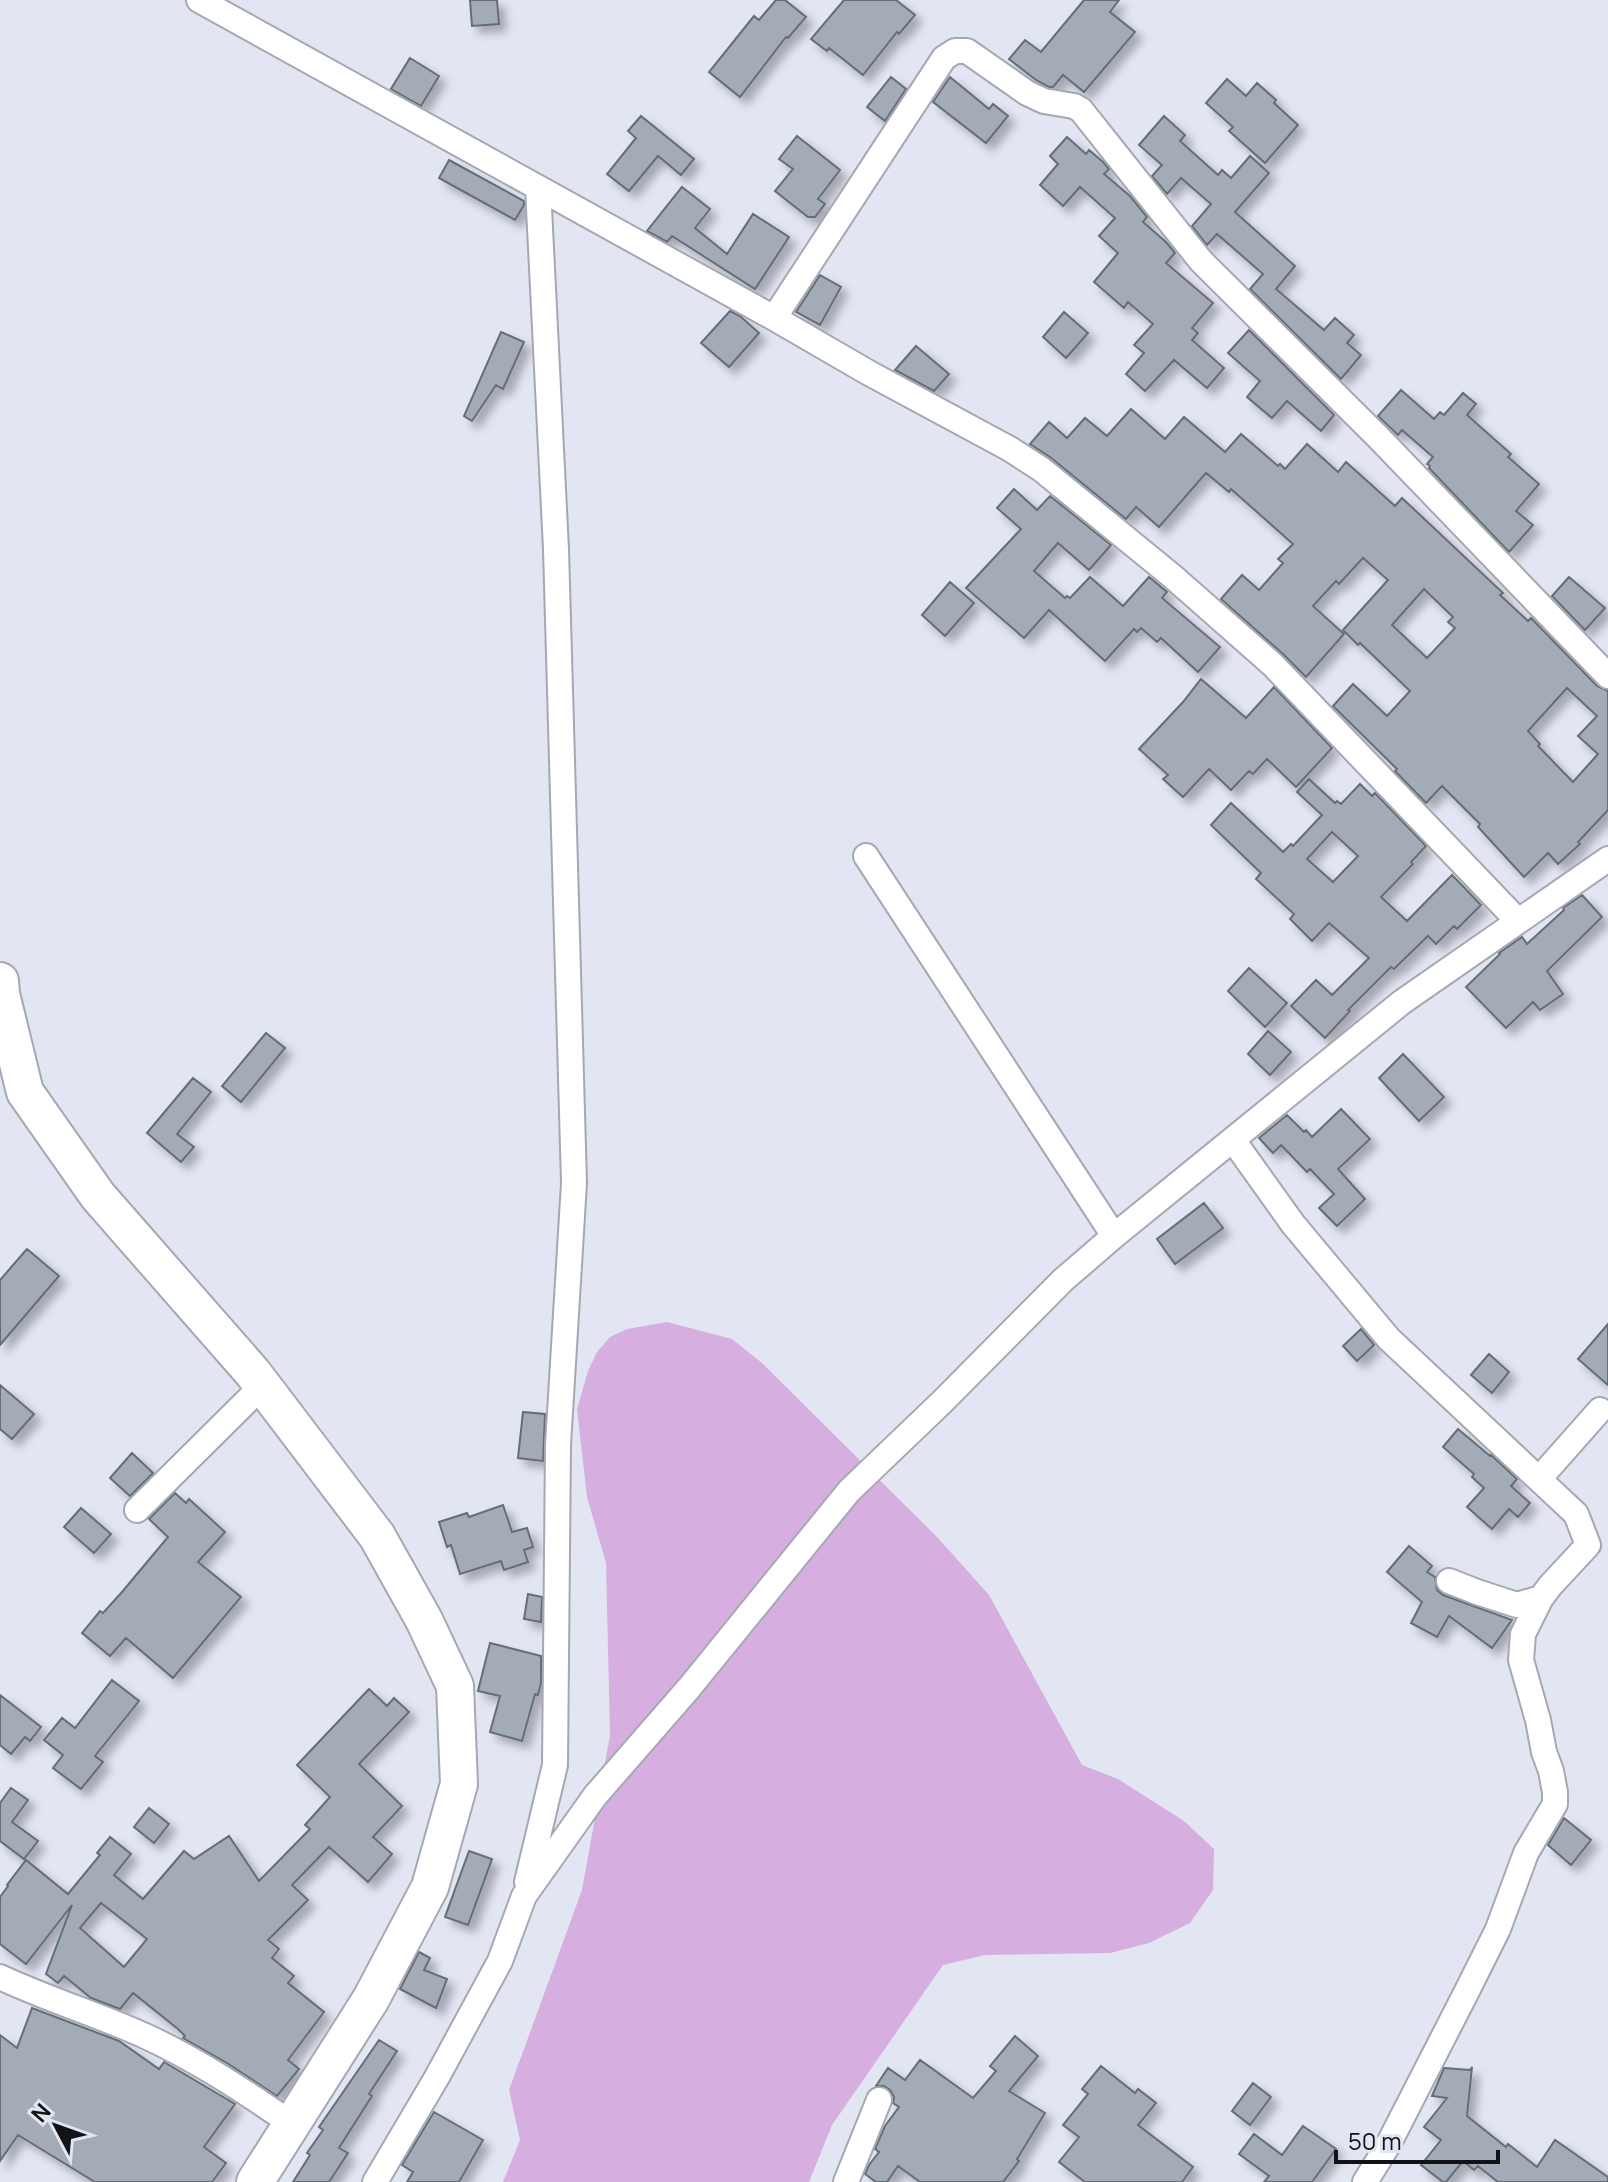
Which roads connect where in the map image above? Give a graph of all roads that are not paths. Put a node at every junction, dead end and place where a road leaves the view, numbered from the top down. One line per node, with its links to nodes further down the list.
1 (199, 0): 2 (street)
2 (538, 188): 3 (street); 17 (street)
3 (774, 318): 4 (street); 7 (street)
4 (1608, 676)
5 (866, 856): 10 (street)
6 (1608, 859): 7 (street)
7 (1518, 921): 9 (street)
8 (0, 981): 11 (highway)
9 (1233, 1140): 10 (street); 13 (street)
10 (1114, 1236): 17 (street)
11 (263, 1385): 14 (street); 20 (highway)
12 (1600, 1410): 13 (street)
13 (1539, 1479): 16 (street)
14 (137, 1510)
15 (1449, 1581): 16 (street)
16 (1541, 1598): 24 (street)
17 (524, 1896): 22 (street)
18 (0, 1977): 20 (street)
19 (879, 2100): 23 (street)
20 (292, 2124): 21 (highway)
21 (255, 2182)
22 (375, 2182)
23 (846, 2182)
24 (1365, 2182)

